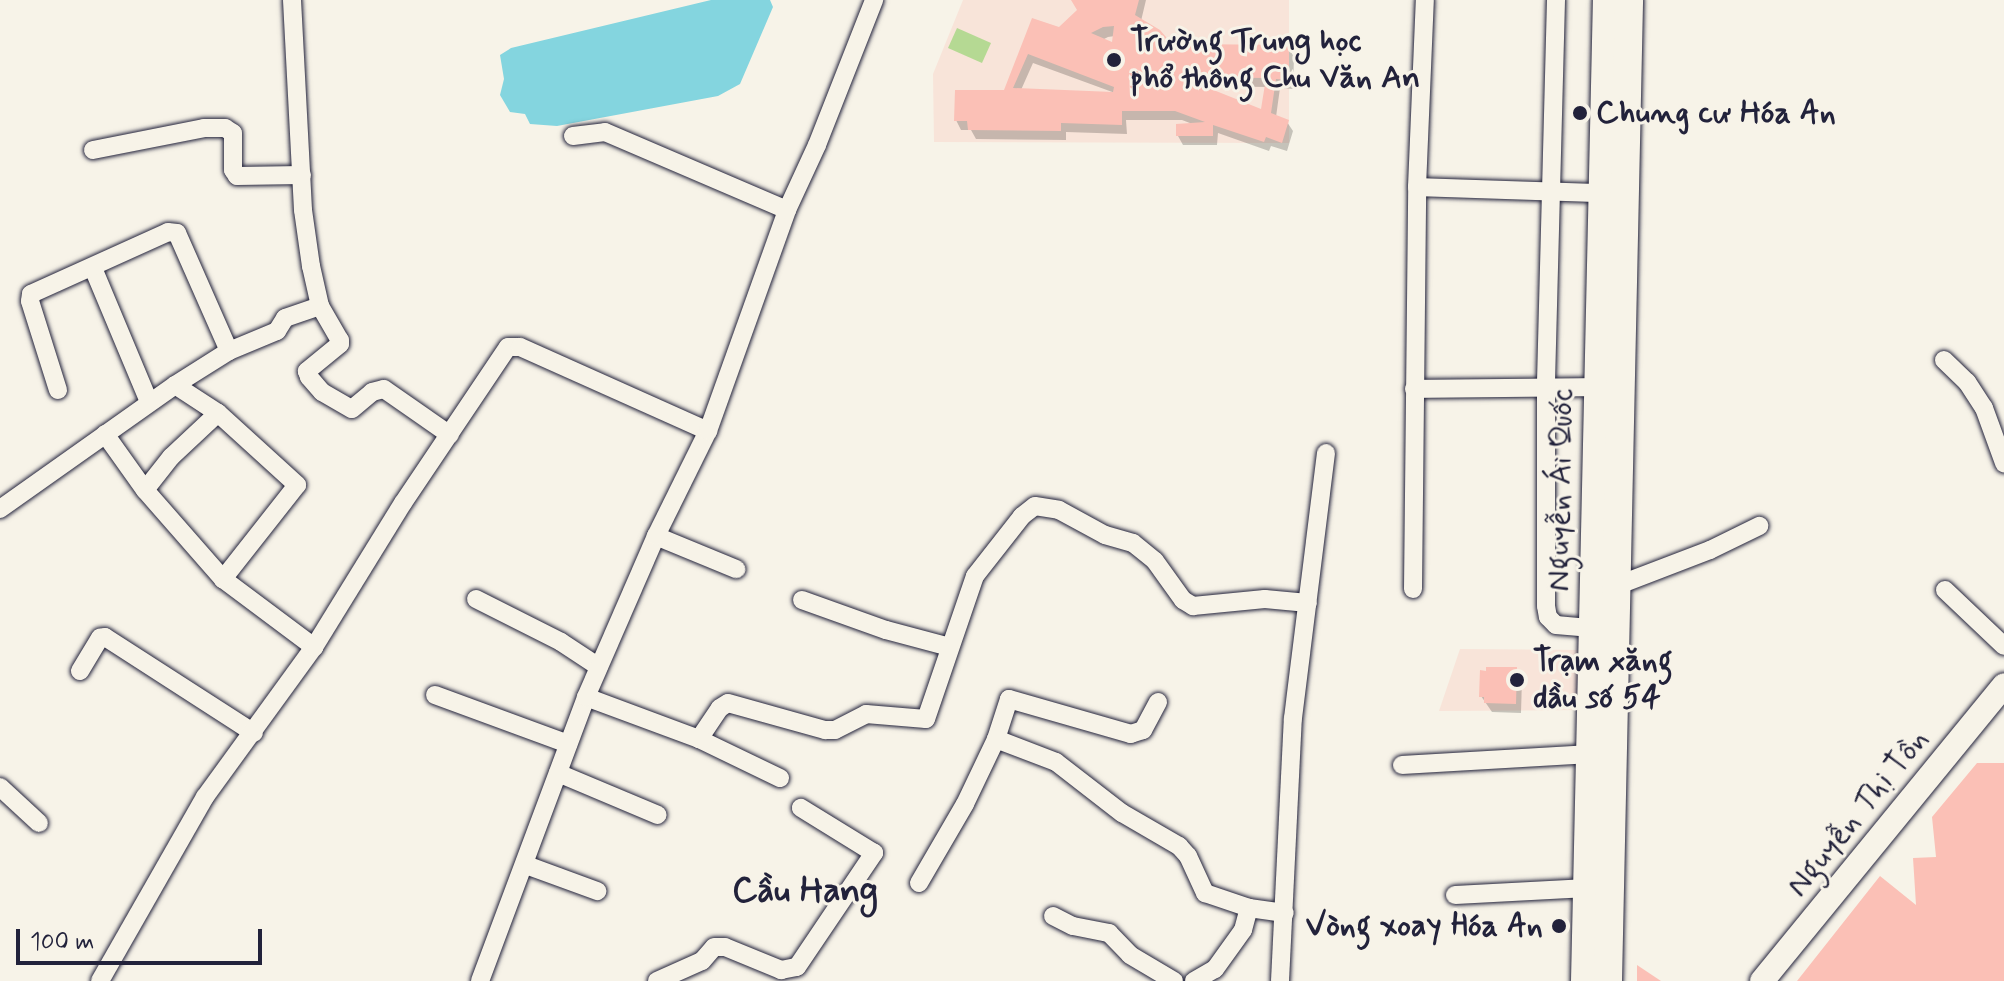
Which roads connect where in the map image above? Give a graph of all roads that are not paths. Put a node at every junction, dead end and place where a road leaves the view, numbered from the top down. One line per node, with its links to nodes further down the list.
1 (292, 0): 9 (street)
2 (874, 0): 13 (street)
3 (1425, 0): 10 (street)
4 (1556, 0): 11 (street)
5 (1607, 0): 12 (main road, Nguyễn Ái Quốc)
6 (1629, 0): 36 (main road, Nguyễn Ái Quốc)
7 (573, 136): 13 (street)
8 (93, 150): 9 (street)
9 (302, 175): 15 (street)
10 (1417, 187): 11 (street); 21 (street)
11 (1550, 191): 12 (street); 20 (street)
12 (1602, 193): 19 (main road, Nguyễn Ái Quốc)
13 (787, 210): 25 (street)
14 (93, 268): 16 (street); 22 (street); 23 (street)
15 (320, 306): 16 (street); 27 (street)
16 (229, 351): 18 (street)
17 (1944, 360): 29 (street)
18 (175, 385): 23 (street); 24 (street)
19 (1596, 387): 20 (street); 42 (main road, Nguyễn Ái Quốc)
20 (1546, 388): 21 (street); 42 (street)
21 (1414, 389): 37 (street)
22 (58, 390)
23 (149, 402): 26 (street)
24 (218, 413): 30 (street); 35 (street)
25 (708, 431): 27 (street); 33 (street)
26 (105, 434): 30 (street); 31 (street)
27 (450, 435): 44 (street)
28 (1326, 453): 41 (street)
29 (2004, 463)
30 (145, 490): 35 (street)
31 (0, 509)
32 (1759, 526): 36 (street)
33 (656, 536): 34 (street); 46 (street)
34 (736, 569)
35 (223, 579): 44 (street)
36 (1616, 586): 48 (main road, Nguyễn Ái Quốc)
37 (1413, 589)
38 (1945, 590): 43 (street)
39 (476, 599): 46 (street)
40 (802, 600): 45 (street)
41 (1308, 603): 45 (street); 71 (street)
42 (1592, 628): 48 (main road, Nguyễn Ái Quốc)
43 (2004, 646)
44 (314, 647): 53 (street)
45 (950, 647): 54 (street)
46 (599, 667): 51 (street)
47 (80, 671): 53 (street)
48 (1603, 672): 57 (main road, Nguyễn Ái Quốc); 80 (main road, Nguyễn Ái Quốc)
49 (2004, 685): 81 (street, Nguyễn Thị Tồn)
50 (435, 695): 56 (street)
51 (586, 697): 54 (street); 56 (street)
52 (1158, 702): 55 (street)
53 (254, 733): 73 (street)
54 (699, 739): 60 (street)
55 (996, 739): 66 (street); 70 (street)
56 (568, 744): 59 (street)
57 (1591, 754): 58 (street); 67 (main road, Nguyễn Ái Quốc)
58 (1402, 765)
59 (558, 773): 63 (street); 65 (street)
60 (780, 778)
61 (0, 787): 64 (street)
62 (801, 808): 75 (street)
63 (658, 815)
64 (39, 823)
65 (526, 865): 68 (street); 74 (street)
66 (919, 883)
67 (1588, 888): 69 (street); 79 (main road, Nguyễn Ái Quốc)
68 (597, 891)
69 (1455, 895)
70 (1249, 908): 71 (street); 77 (street)
71 (1285, 913): 78 (street)
72 (1053, 916): 76 (street)
73 (100, 981)
74 (480, 981)
75 (657, 981)
76 (1174, 981)
77 (1194, 981)
78 (1280, 981)
79 (1585, 981)
80 (1608, 981)
81 (1762, 981)

